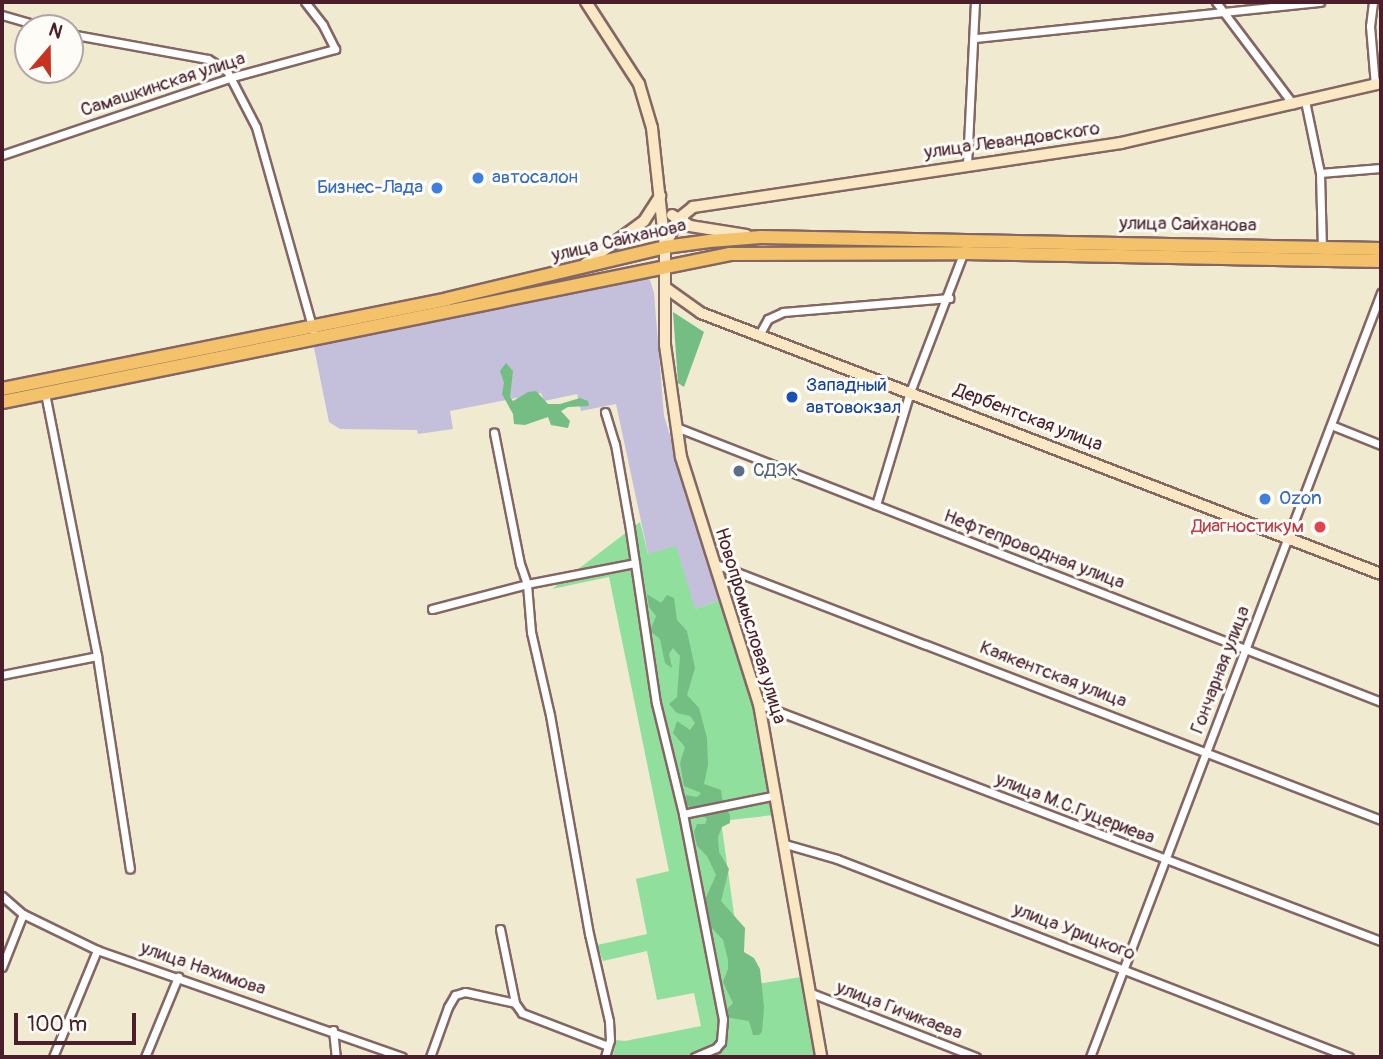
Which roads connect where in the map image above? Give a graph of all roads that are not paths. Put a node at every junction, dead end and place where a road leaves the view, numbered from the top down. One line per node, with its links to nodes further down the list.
1 (306, 2): 10 (street, Самашкинская улица)
2 (586, 2): 18 (street)
3 (975, 2): 9 (street)
4 (1216, 2): 7 (street)
5 (1320, 2): 7 (street)
6 (1373, 2): 11 (street)
7 (1226, 13): 9 (street); 13 (street)
8 (84, 37): 10 (street)
9 (976, 38): 15 (street)
10 (232, 78): 14 (street, Самашкинская улица); 33 (street)
11 (1378, 84): 12 (street, улица Левандовского)
12 (1305, 101): 13 (street, улица Левандовского); 17 (street)
13 (1293, 104): 15 (street, улица Левандовского)
14 (2, 155)
15 (967, 165): 19 (street, улица Левандовского)
16 (1381, 168): 17 (street)
17 (1320, 173): 23 (street)
18 (662, 194): 19 (street); 21 (street, Новопромысловая улица); 27 (street)
19 (677, 220): 20 (street); 21 (street)
20 (761, 237): 21 (main road, улица Сайханова); 22 (main road, улица Сайханова)
21 (666, 247): 26 (street, Новопромысловая улица); 27 (main road, улица Сайханова)
22 (965, 247): 23 (main road, улица Сайханова); 25 (main road, улица Сайханова); 26 (main road, улица Сайханова); 30 (street)
23 (1322, 247): 24 (main road, улица Сайханова)
24 (1381, 249)
25 (1381, 261)
26 (666, 265): 28 (street, Новопромысловая улица); 33 (main road, улица Сайханова)
27 (581, 267): 33 (main road, улица Сайханова)
28 (666, 288): 34 (street, Дербентская улица); 41 (street, Новопромысловая улица)
29 (1381, 293): 31 (street, Гончарная улица)
30 (949, 298): 34 (street); 37 (street)
31 (1372, 319): 32 (street); 40 (street, Гончарная улица)
32 (1381, 323)
33 (314, 332): 35 (main road)
34 (759, 335): 37 (street, Дербентская улица)
35 (44, 388): 36 (main road); 38 (main road); 52 (street)
36 (2, 389)
37 (910, 392): 44 (street); 45 (street, Дербентская улица)
38 (2, 402)
39 (606, 412): 47 (street)
40 (1331, 425): 43 (street); 45 (street, Гончарная улица)
41 (676, 427): 44 (street, Нефтепроводная улица); 46 (street, Новопромысловая улица)
42 (494, 433): 49 (street)
43 (1381, 445)
44 (876, 505): 51 (street, Нефтепроводная улица)
45 (1287, 538): 48 (street, Дербентская улица); 51 (street, Гончарная улица)
46 (713, 563): 55 (street, Новопромысловая улица); 56 (street, Каякентская улица)
47 (635, 564): 49 (street); 58 (street)
48 (1381, 574)
49 (527, 584): 50 (street); 74 (street)
50 (432, 608)
51 (1246, 650): 54 (street, Нефтепроводная улица); 56 (street, Гончарная улица)
52 (97, 656): 53 (street); 62 (street)
53 (2, 675)
54 (1381, 702)
55 (759, 704): 57 (street, Новопромысловая улица); 61 (street, улица М.С.Гуцериева)
56 (1208, 751): 59 (street, Каякентская улица); 61 (street, Гончарная улица)
57 (776, 795): 58 (street); 60 (street, Новопромысловая улица)
58 (683, 814): 81 (street)
59 (1381, 820)
60 (785, 844): 69 (street, улица Урицкого); 71 (street, Новопромысловая улица)
61 (1167, 861): 66 (street, улица М.С.Гуцериева); 69 (street, Гончарная улица)
62 (130, 868)
63 (2, 896): 64 (street, улица Нахимова)
64 (23, 914): 67 (street, улица Нахимова); 68 (street)
65 (500, 929): 72 (street)
66 (1381, 941)
67 (97, 950): 70 (street, улица Нахимова); 75 (street)
68 (2, 967)
69 (1126, 968): 84 (street, Гончарная улица); 85 (street, улица Урицкого)
70 (178, 977): 73 (street, улица Нахимова); 76 (street)
71 (811, 993): 82 (street, Новопромысловая улица); 83 (street, улица Гичикаева)
72 (515, 1003): 74 (street); 79 (street)
73 (333, 1030): 77 (street); 78 (street, улица Нахимова)
74 (608, 1046): 80 (street)
75 (53, 1057)
76 (145, 1057)
77 (336, 1057)
78 (402, 1057)
79 (430, 1057)
80 (605, 1057)
81 (695, 1057)
82 (821, 1057)
83 (976, 1057)
84 (1090, 1057)
85 (1349, 1057)

